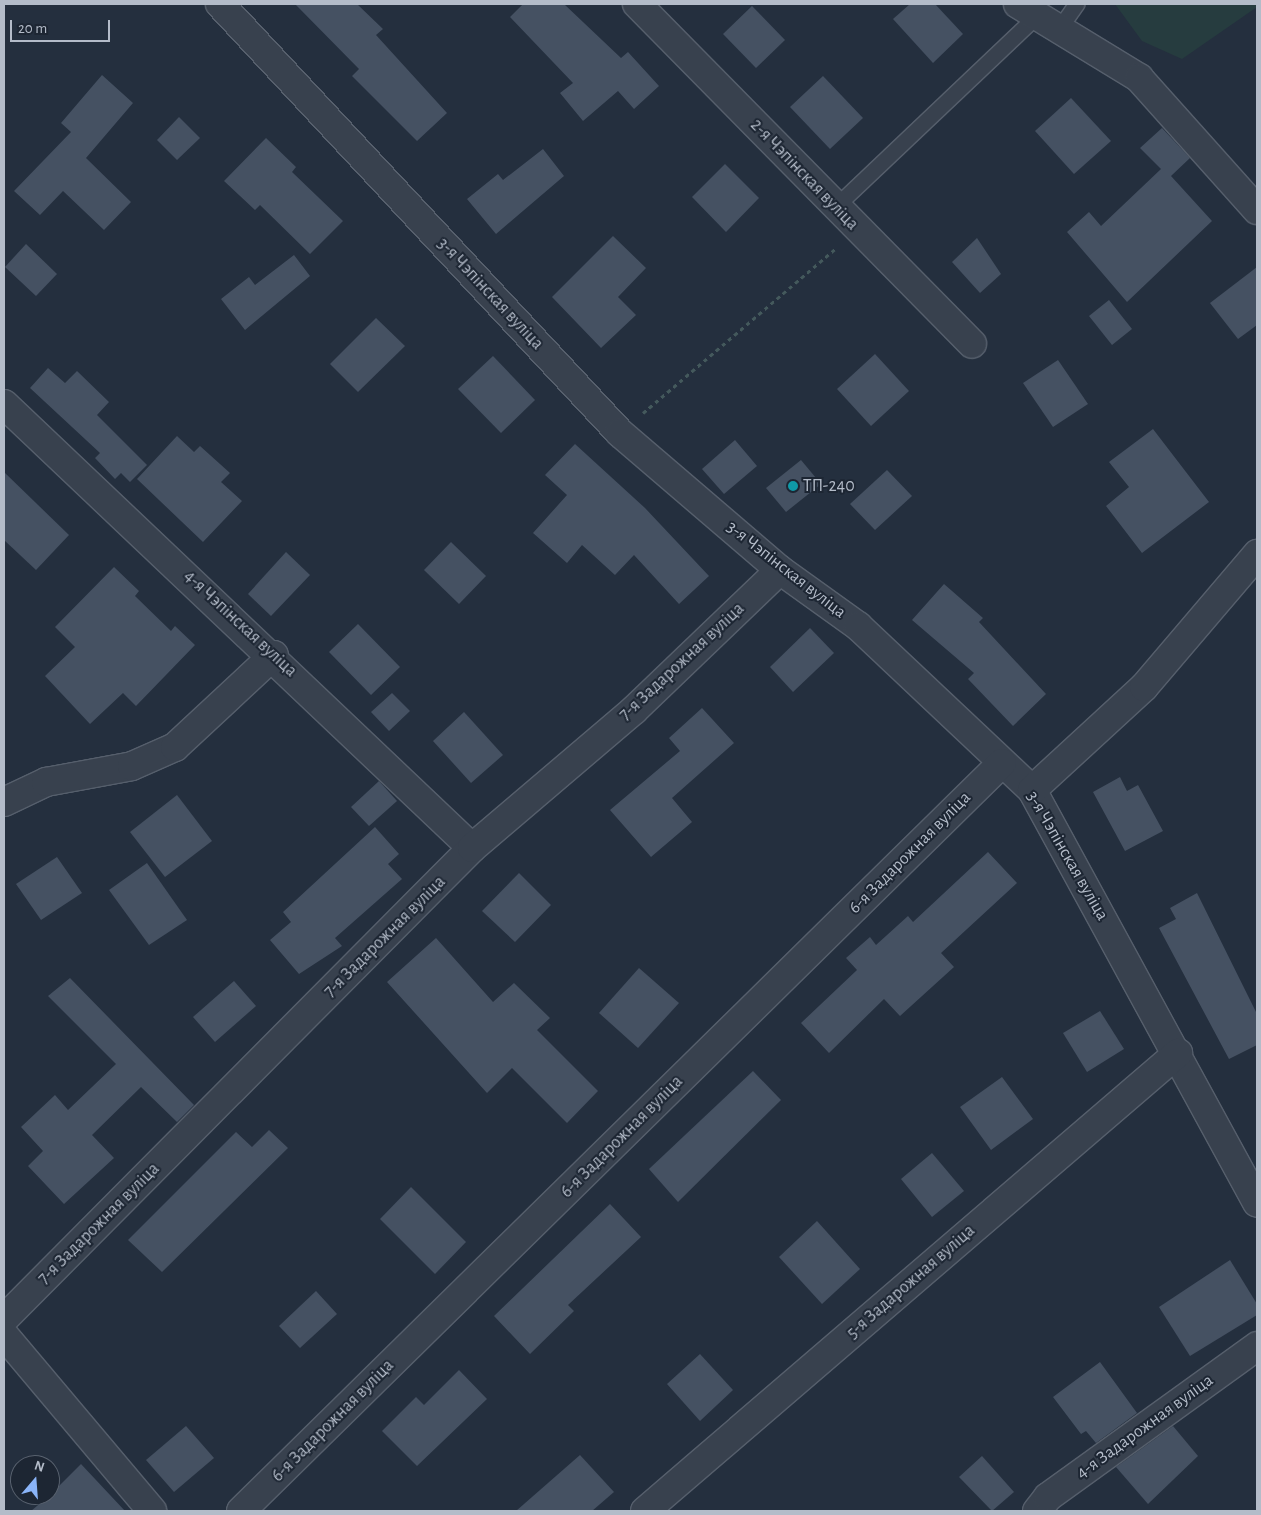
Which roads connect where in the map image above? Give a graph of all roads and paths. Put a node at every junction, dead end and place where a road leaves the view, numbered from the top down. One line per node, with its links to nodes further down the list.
1 (220, 4): 10 (street, 3-я Чэпінская вуліца)
2 (637, 4): 5 (street, 2-я Чэпінская вуліца)
3 (1076, 4): 4 (lane)
4 (1037, 17): 5 (lane); 6 (street)
5 (836, 206): 7 (street, 2-я Чэпінская вуліца)
6 (1257, 210)
7 (857, 230): 8 (street, 2-я Чэпінская вуліца); 10 (path)
8 (972, 344)
9 (4, 404): 13 (street, 4-я Чэпінская вуліца)
10 (620, 433): 12 (street, 3-я Чэпінская вуліца)
11 (1257, 554): 15 (street)
12 (780, 570): 14 (street, 3-я Чэпінская вуліца); 17 (street, 7-я Задарожная вуліца)
13 (274, 656): 16 (street); 17 (street, 4-я Чэпінская вуліца)
14 (1002, 763): 15 (street, 3-я Чэпінская вуліца); 24 (street, 6-я Задарожная вуліца)
15 (1032, 790): 18 (street, 3-я Чэпінская вуліца)
16 (4, 802)
17 (472, 848): 20 (street, 7-я Задарожная вуліца)
18 (1178, 1053): 19 (street, 3-я Чэпінская вуліца); 25 (street, 5-я Задарожная вуліца)
19 (1257, 1203)
20 (4, 1319)
21 (4, 1335): 23 (street)
22 (1257, 1346): 26 (street, 4-я Задарожная вуліца)
23 (152, 1511)
24 (241, 1511)
25 (645, 1511)
26 (1037, 1511)

